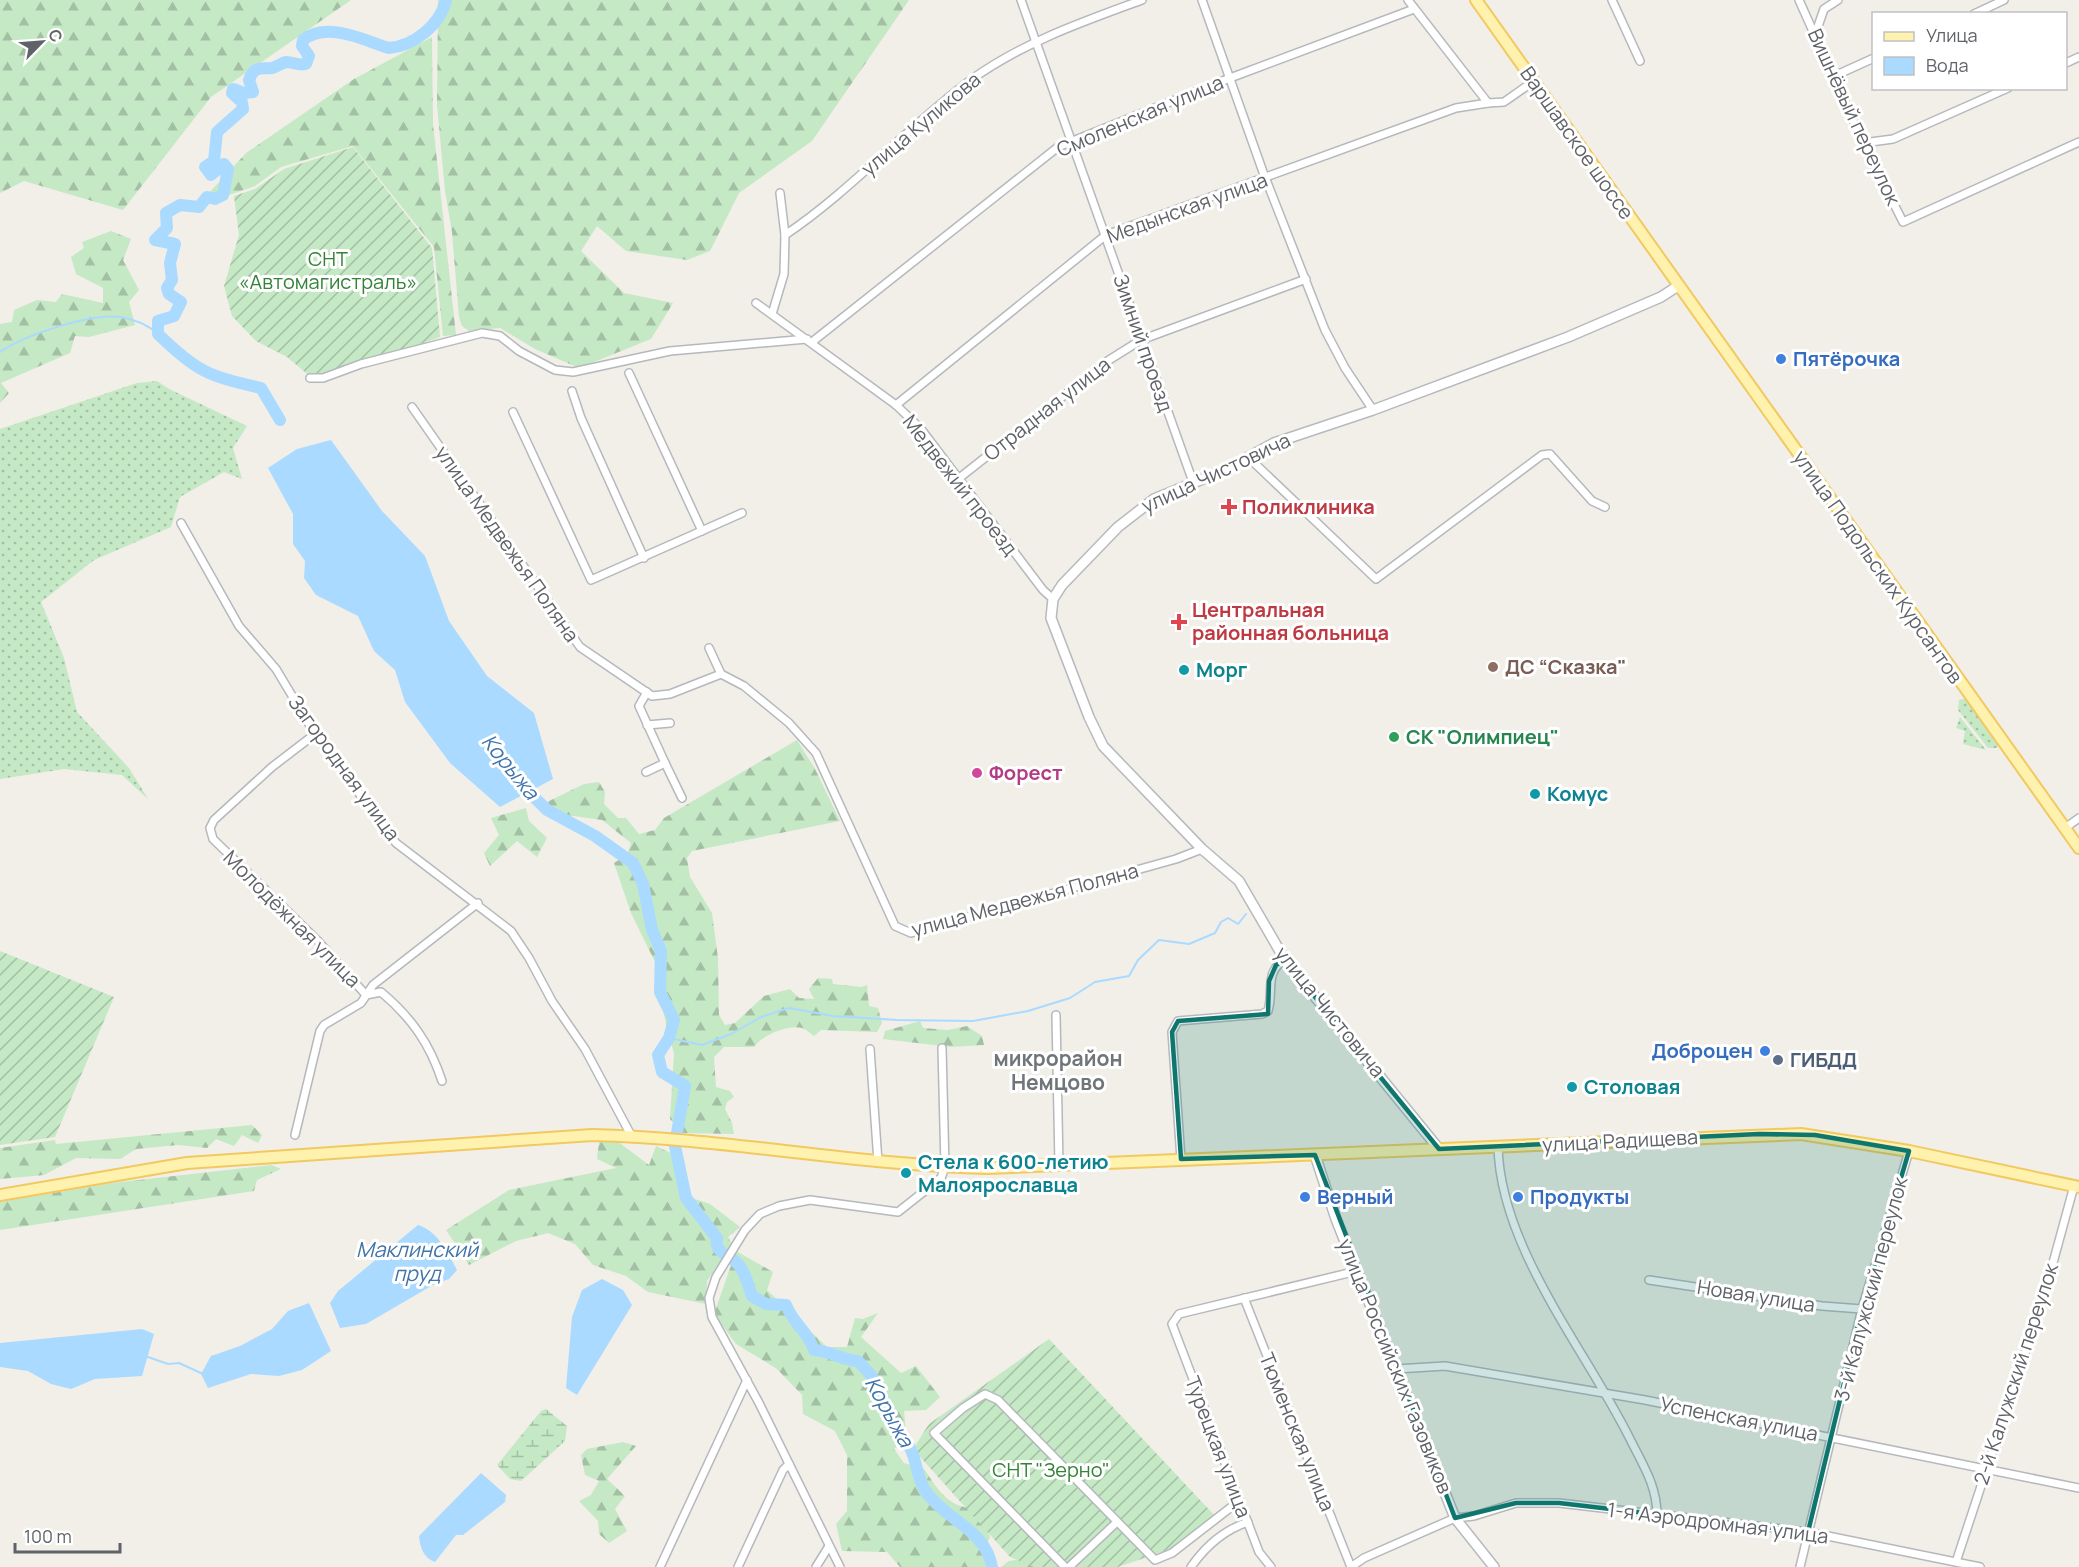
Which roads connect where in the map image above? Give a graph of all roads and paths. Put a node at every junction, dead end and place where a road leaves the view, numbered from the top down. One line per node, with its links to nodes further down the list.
1 (1021, 0): 13 (street, Зимний проезд)
2 (1142, 0): 13 (street, улица Куликова)
3 (1202, 0): 17 (street)
4 (1408, 0): 10 (street)
5 (1476, 0): 18 (main road, Варшавское шоссе)
6 (1612, 0): 15 (street)
7 (1799, 0): 12 (street, Вишнёвый переулок)
8 (1838, 0): 12 (street)
9 (2004, 0): 11 (street)
10 (1414, 9): 17 (street, Смоленская улица); 20 (street)
11 (1978, 12)
12 (1815, 35): 16 (street, Вишнёвый переулок)
13 (1035, 41): 21 (street, Зимний проезд); 26 (street, улица Куликова)
14 (1872, 59): 16 (street)
15 (1641, 62)
16 (1832, 77): 23 (street, Вишнёвый переулок)
17 (1230, 78): 21 (street, Смоленская улица); 24 (street)
18 (1534, 81): 20 (street, Медынская улица); 29 (main road, Варшавское шоссе)
19 (2003, 90): 23 (street)
20 (1488, 103): 24 (street, Медынская улица)
21 (1071, 141): 27 (street, Зимний проезд); 33 (street, Смоленская улица)
22 (2079, 142): 23 (street, Вишнёвый переулок)
23 (1863, 143)
24 (1268, 178): 27 (street, Медынская улица); 28 (street)
25 (780, 193): 26 (street)
26 (785, 235): 31 (street)
27 (1106, 235): 32 (street, Зимний проезд); 37 (street, Медынская улица)
28 (1306, 279): 32 (street, Отрадная улица); 39 (street)
29 (1678, 286): 39 (street, улица Чистовича); 60 (main road, улица Подольских Курсантов)
30 (756, 303): 31 (street, Медвежий проезд)
31 (772, 314): 33 (street, Медвежий проезд)
32 (1142, 340): 42 (street, Отрадная улица); 43 (street, Зимний проезд)
33 (809, 341): 35 (street); 37 (street, Медвежий проезд)
34 (629, 373): 47 (street)
35 (310, 378)
36 (572, 391): 48 (street)
37 (896, 405): 42 (street, Медвежий проезд)
38 (412, 407): 52 (street, улица Медвежья Поляна)
39 (1373, 410): 41 (street, улица Чистовича)
40 (513, 412): 48 (street)
41 (1248, 457): 43 (street, улица Чистовича); 44 (street)
42 (958, 479): 49 (street, Медвежий проезд)
43 (1194, 482): 49 (street, улица Чистовича)
44 (1605, 507)
45 (742, 513): 47 (street)
46 (181, 523): 55 (street, Загородная улица)
47 (702, 531): 48 (street)
48 (644, 558)
49 (1053, 599): 62 (street, улица Чистовича)
50 (709, 648): 51 (street)
51 (721, 674): 52 (street); 62 (street, улица Медвежья Поляна)
52 (647, 692): 54 (street)
53 (670, 723): 54 (street)
54 (647, 724): 56 (street)
55 (315, 734): 63 (street, Загородная улица); 65 (street, Молодёжная улица)
56 (665, 763): 57 (street); 58 (street)
57 (646, 772)
58 (682, 798)
59 (2079, 818): 60 (street)
60 (2065, 828): 61 (main road, улица Подольских Курсантов)
61 (2079, 848)
62 (1202, 849): 64 (street, улица Чистовича)
63 (478, 903): 65 (street); 71 (street, Загородная улица)
64 (1285, 960): 73 (street, улица Чистовича); 76 (street)
65 (366, 995): 69 (street, Молодёжная улица); 70 (street)
66 (1056, 1015): 78 (street)
67 (942, 1048): 79 (street)
68 (870, 1049): 77 (street)
69 (442, 1081)
70 (295, 1135)
71 (632, 1137): 77 (main road, улица Радищева); 81 (main road, улица Радищева)
72 (1498, 1146): 73 (main road, улица Радищева); 74 (main road, улица Радищева); 88 (street)
73 (1439, 1149): 75 (main road, улица Радищева)
74 (1909, 1150): 80 (main road, улица Радищева); 85 (street, 3-й Калужский переулок)
75 (1315, 1155): 76 (main road, улица Радищева); 82 (street, улица Российских Газовиков)
76 (1180, 1159): 78 (main road, улица Радищева)
77 (878, 1162): 79 (main road, улица Радищева)
78 (1059, 1165): 79 (main road, улица Радищева)
79 (945, 1167): 87 (street)
80 (2077, 1186): 91 (street, 2-й Калужский переулок)
81 (0, 1195)
82 (1357, 1271): 84 (street); 86 (street, улица Российских Газовиков)
83 (1649, 1280): 85 (street, Новая улица)
84 (1244, 1298): 93 (street, Турецкая улица); 108 (street, Тюменская улица)
85 (1862, 1309): 89 (street, 3-й Калужский переулок)
86 (1396, 1369): 88 (street, Успенская улица); 95 (street, улица Российских Газовиков)
87 (747, 1380): 90 (street); 101 (street)
88 (1607, 1394): 89 (street, Успенская улица); 94 (street)
89 (1831, 1437): 91 (street, Успенская улица); 98 (street, 3-й Калужский переулок)
90 (789, 1464): 99 (street); 102 (street)
91 (1986, 1468): 92 (street, Успенская улица); 100 (street, 2-й Калужский переулок)
92 (2079, 1488)
93 (1239, 1501): 96 (street); 97 (street, Турецкая улица)
94 (1657, 1515): 95 (street, 1-я Аэродромная улица); 98 (street, 1-я Аэродромная улица)
95 (1455, 1518): 108 (street, 1-я Аэродромная улица); 109 (street, улица Российских Газовиков)
96 (1117, 1522): 105 (street); 105 (street)
97 (1248, 1522): 106 (street); 107 (street, Турецкая улица)
98 (1808, 1532): 100 (street, 1-я Аэродромная улица); 110 (street, 3-й Калужский переулок)
99 (829, 1546): 103 (street); 104 (street)
100 (1956, 1562): 111 (street, 1-я Аэродромная улица)
101 (660, 1567)
102 (738, 1567)
103 (816, 1567)
104 (840, 1567)
105 (1067, 1567)
106 (1191, 1567)
107 (1272, 1567)
108 (1351, 1567)
109 (1494, 1567)
110 (1800, 1567)
111 (1980, 1567)

